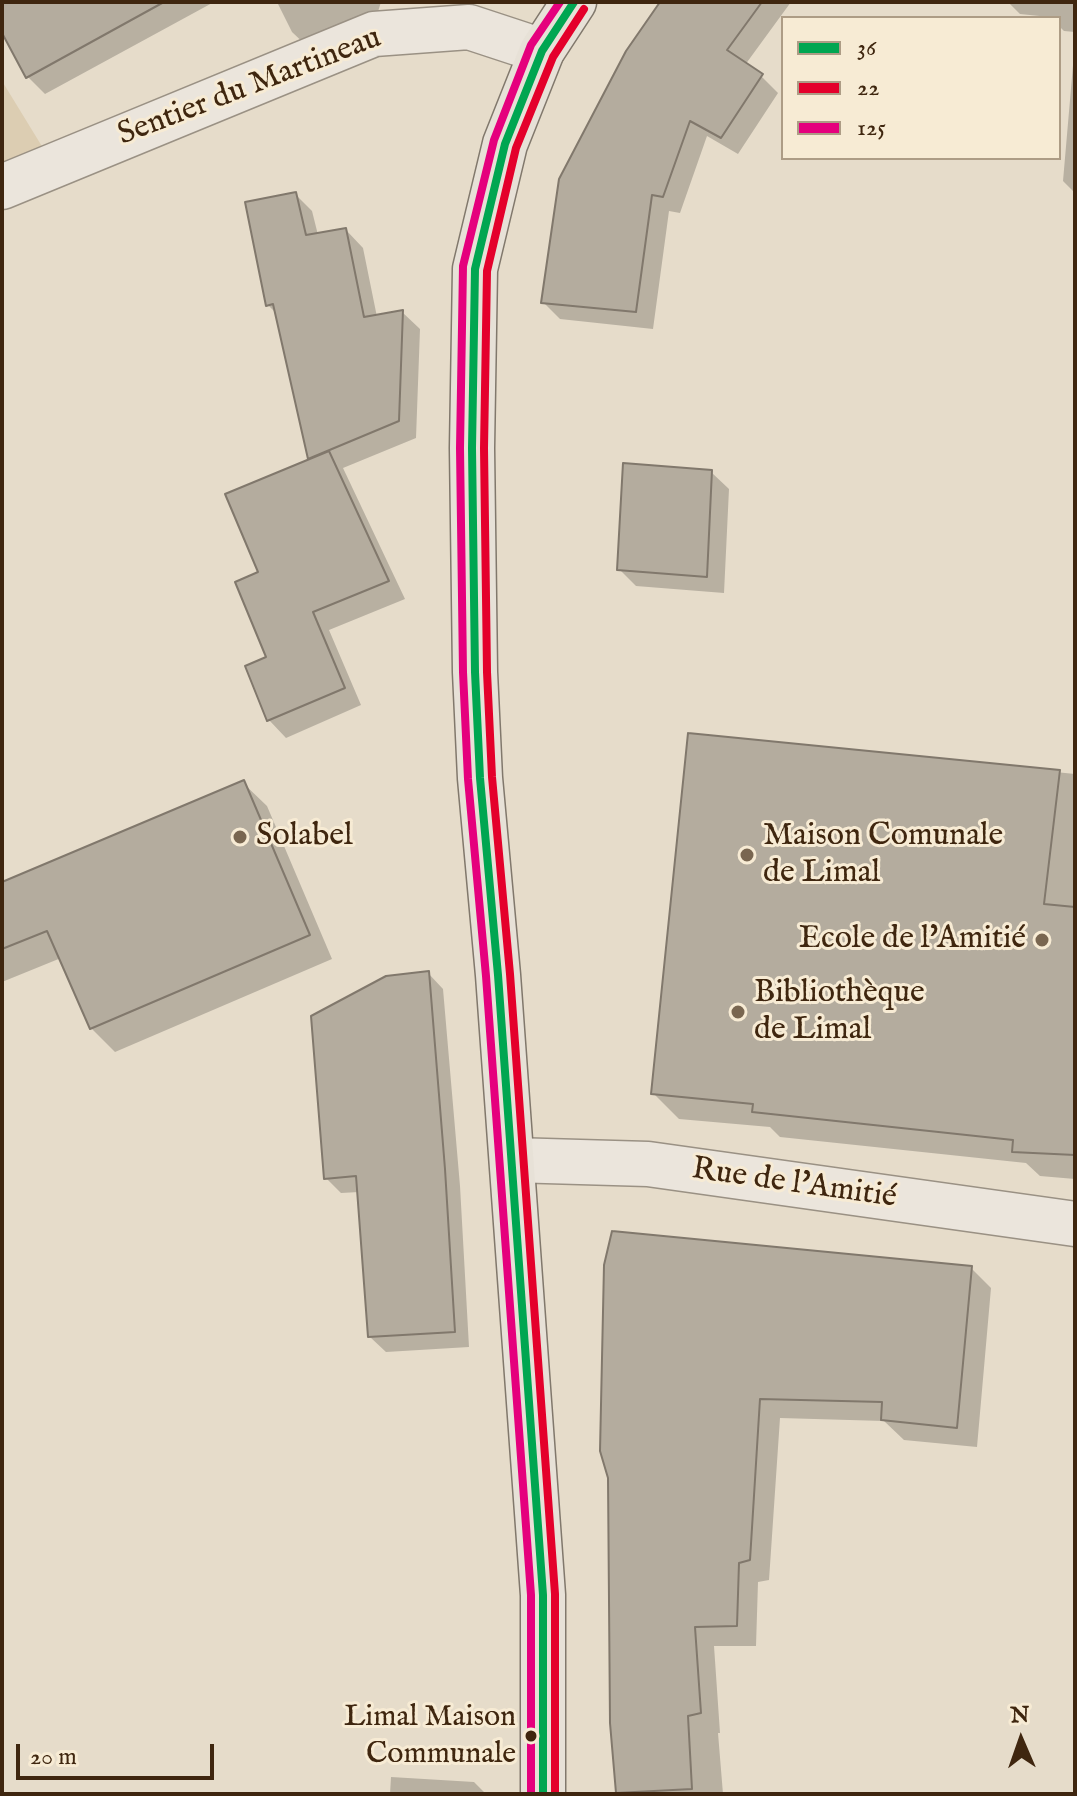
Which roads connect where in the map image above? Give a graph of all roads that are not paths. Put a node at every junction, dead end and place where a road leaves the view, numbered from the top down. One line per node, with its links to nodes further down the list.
1 (574, 2): 2 (main road)
2 (542, 51): 3 (street, Sentier du Martineau); 4 (main road)
3 (2, 187)
4 (512, 1160): 5 (street, Rue de l'Amitié); 6 (main road)
5 (1075, 1224)
6 (543, 1794)

